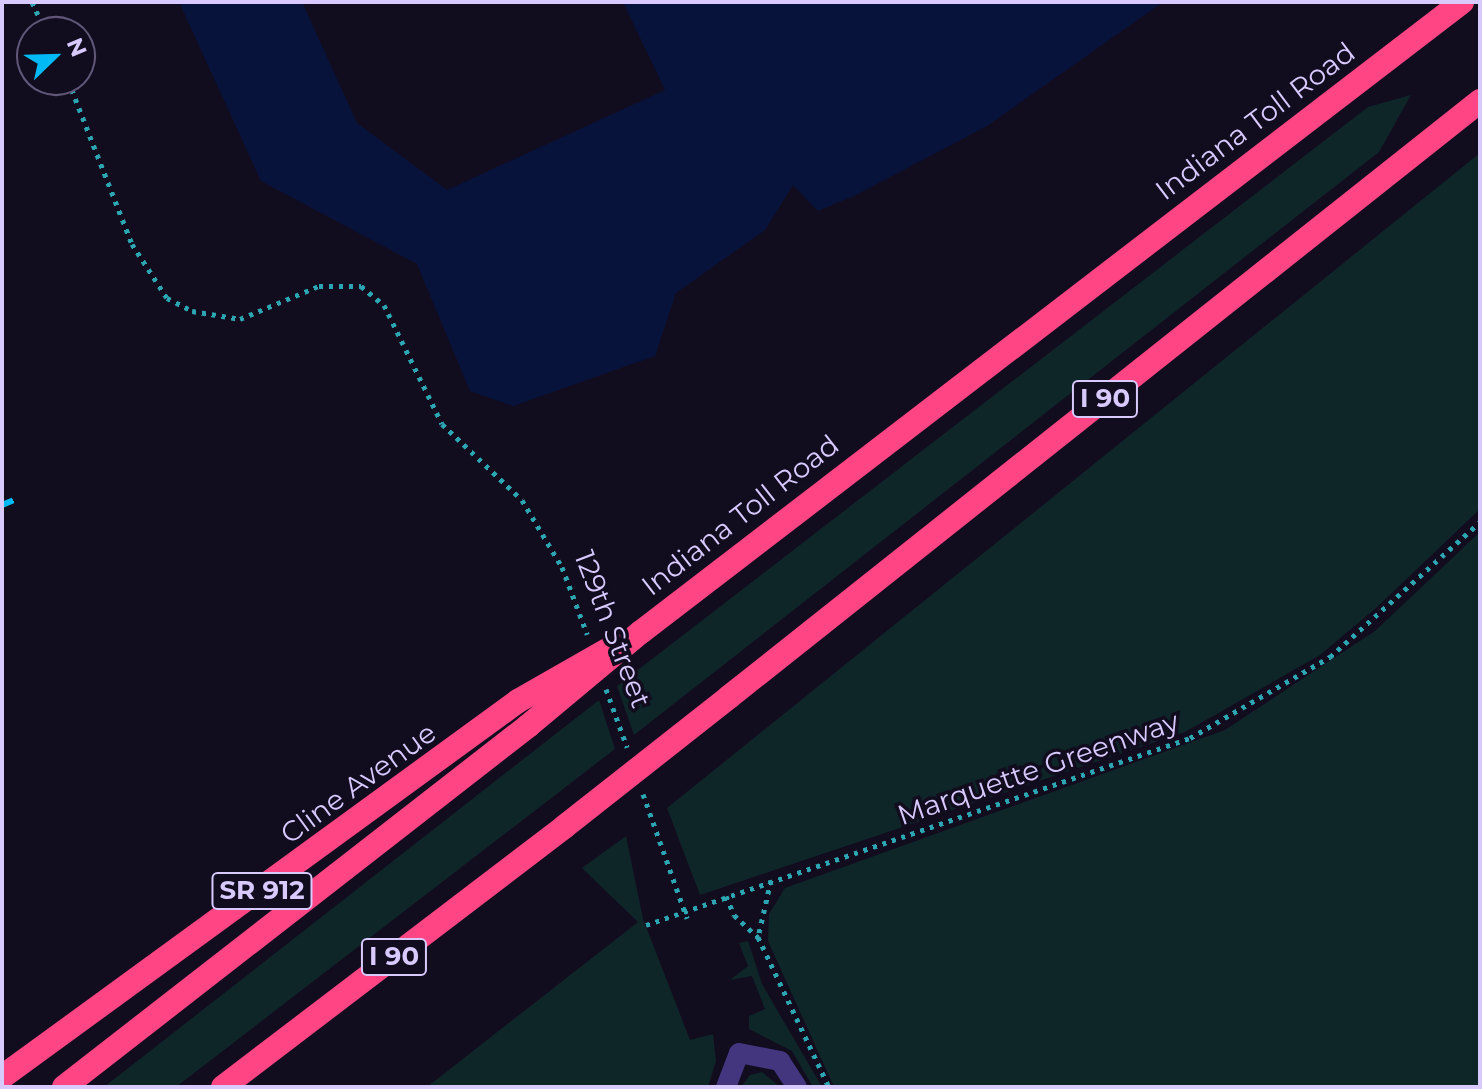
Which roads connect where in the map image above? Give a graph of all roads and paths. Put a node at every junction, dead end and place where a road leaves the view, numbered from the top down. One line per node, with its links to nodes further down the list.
1 (1462, 2): 5 (highway, Indiana Toll Road)
2 (74, 96): 6 (path, 129th Street)
3 (1480, 101): 17 (highway, I 90, bridge)
4 (1480, 522): 10 (path, Marquette Greenway)
5 (641, 632): 15 (highway, Cline Avenue / SR 912, bridge); 16 (highway, Indiana Toll Road, bridge)
6 (590, 641)
7 (600, 671): 8 (path, 129th Street)
8 (632, 762)
9 (637, 777): 12 (path)
10 (771, 879): 11 (path, Marquette Greenway); 14 (path)
11 (726, 896): 12 (path, Marquette Greenway); 14 (path)
12 (686, 914): 13 (path, Marquette Greenway)
13 (646, 925)
14 (758, 937): 20 (path)
15 (2, 1077)
16 (64, 1087)
17 (223, 1087)
18 (726, 1087): 19 (street)
19 (797, 1087)
20 (829, 1087)

